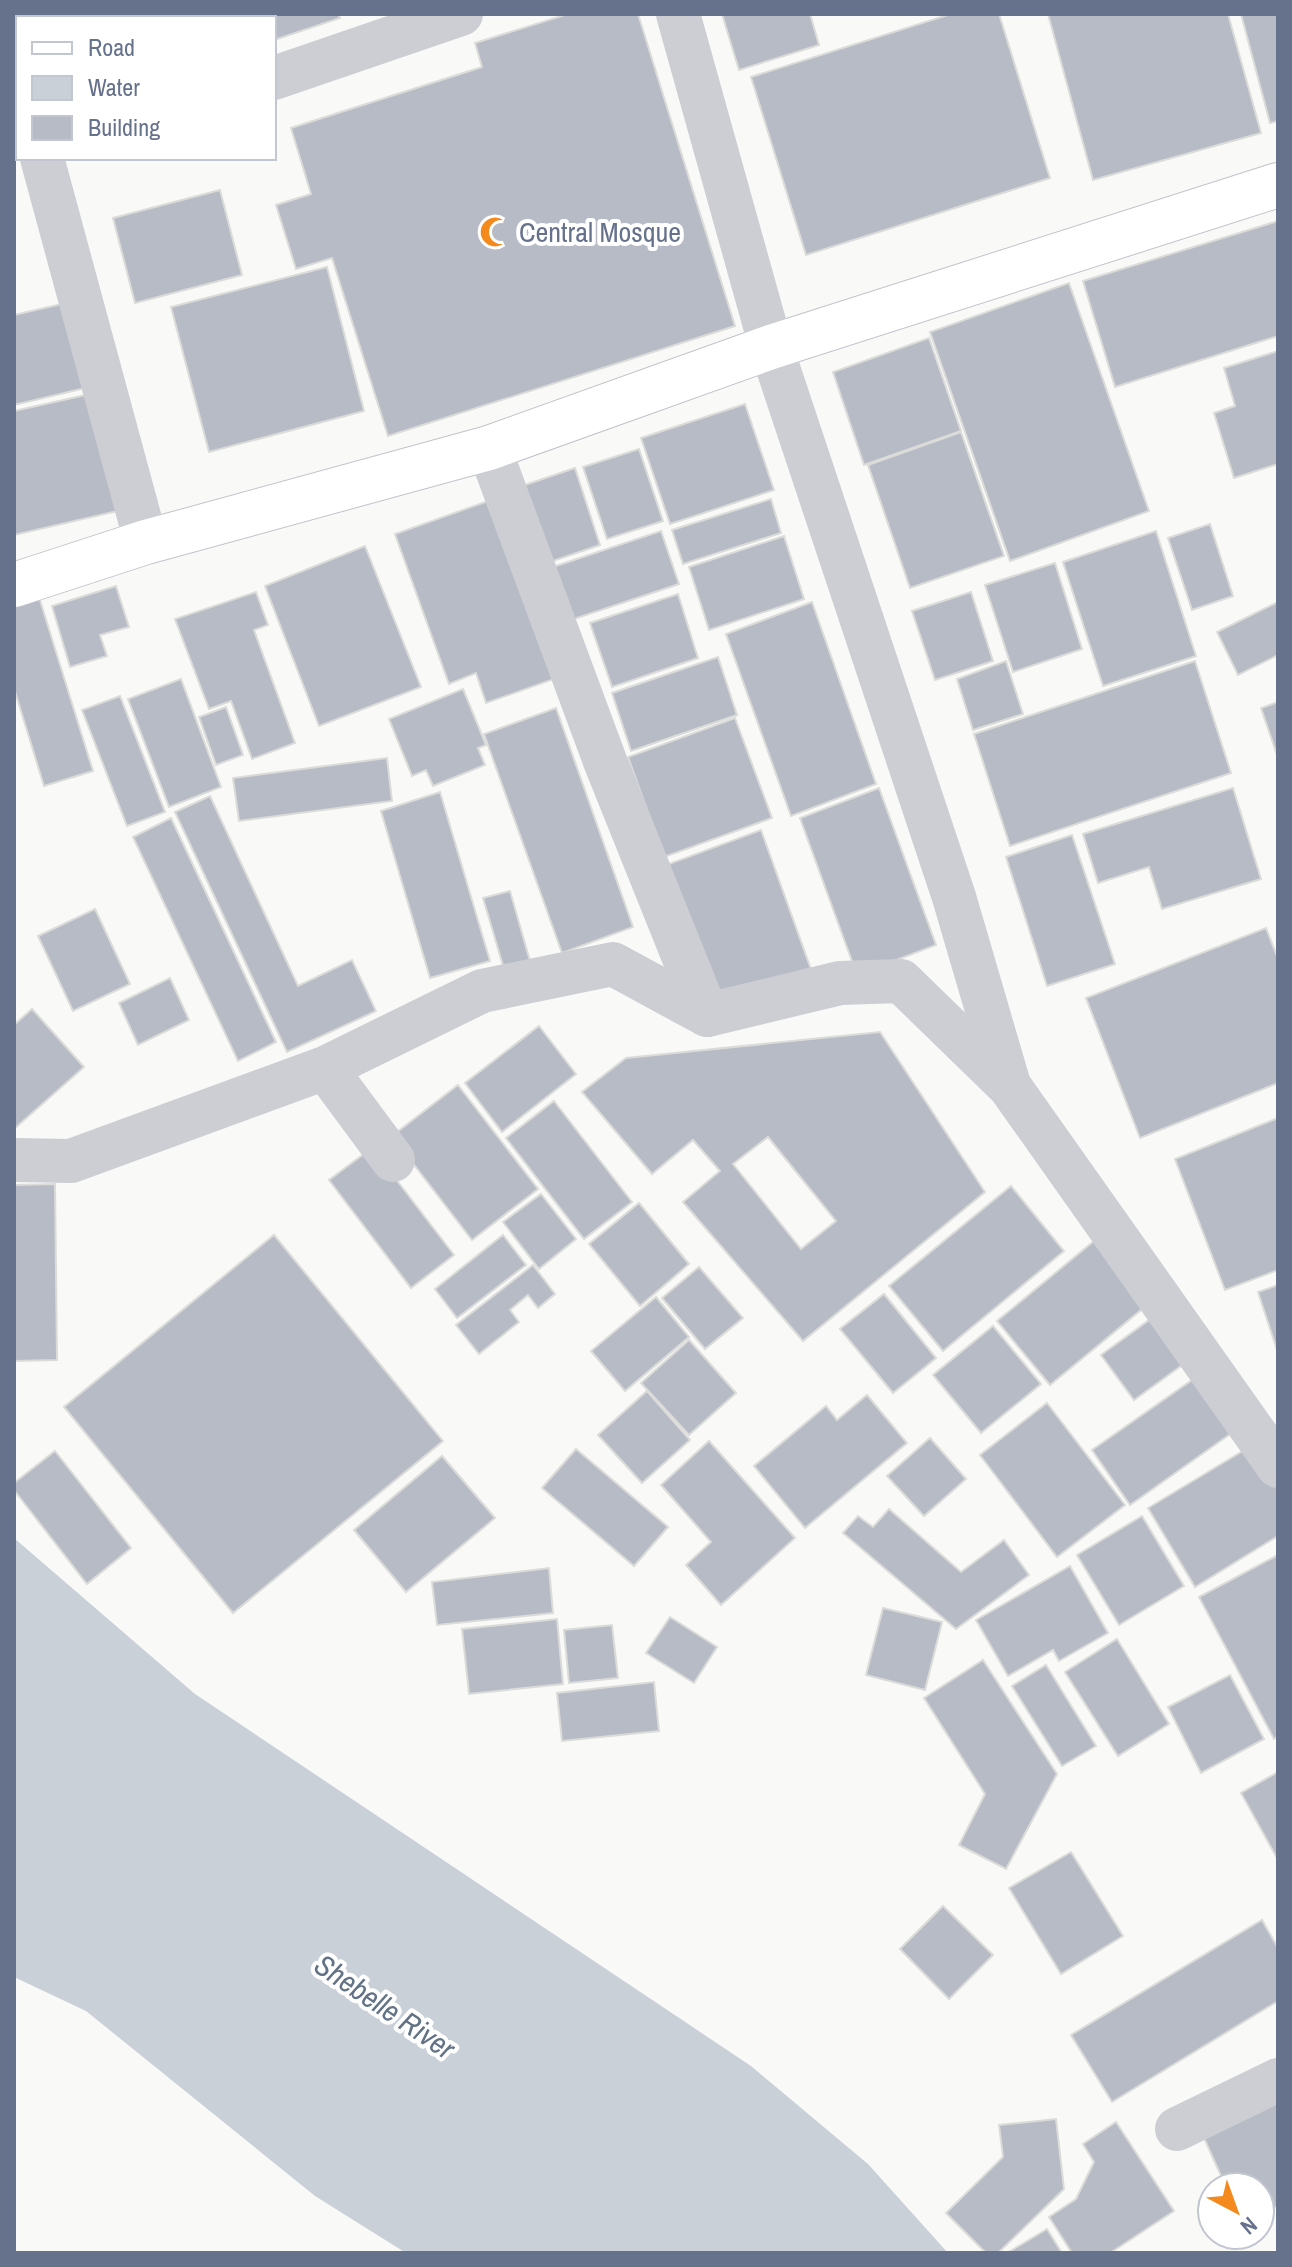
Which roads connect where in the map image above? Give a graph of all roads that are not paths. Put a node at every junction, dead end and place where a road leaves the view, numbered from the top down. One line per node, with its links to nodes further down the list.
1 (461, 14): 3 (street)
2 (678, 14): 6 (street)
3 (276, 77)
4 (43, 160): 8 (street)
5 (1278, 185): 6 (street)
6 (771, 347): 7 (street); 12 (street)
7 (489, 448): 8 (street); 10 (street)
8 (146, 542): 9 (street)
9 (14, 585)
10 (707, 1015): 11 (street); 12 (street)
11 (325, 1068): 13 (street); 14 (street)
12 (1010, 1087): 15 (street)
13 (14, 1160)
14 (393, 1160)
15 (1278, 1466)
16 (1278, 2080): 17 (street)
17 (1177, 2129)

